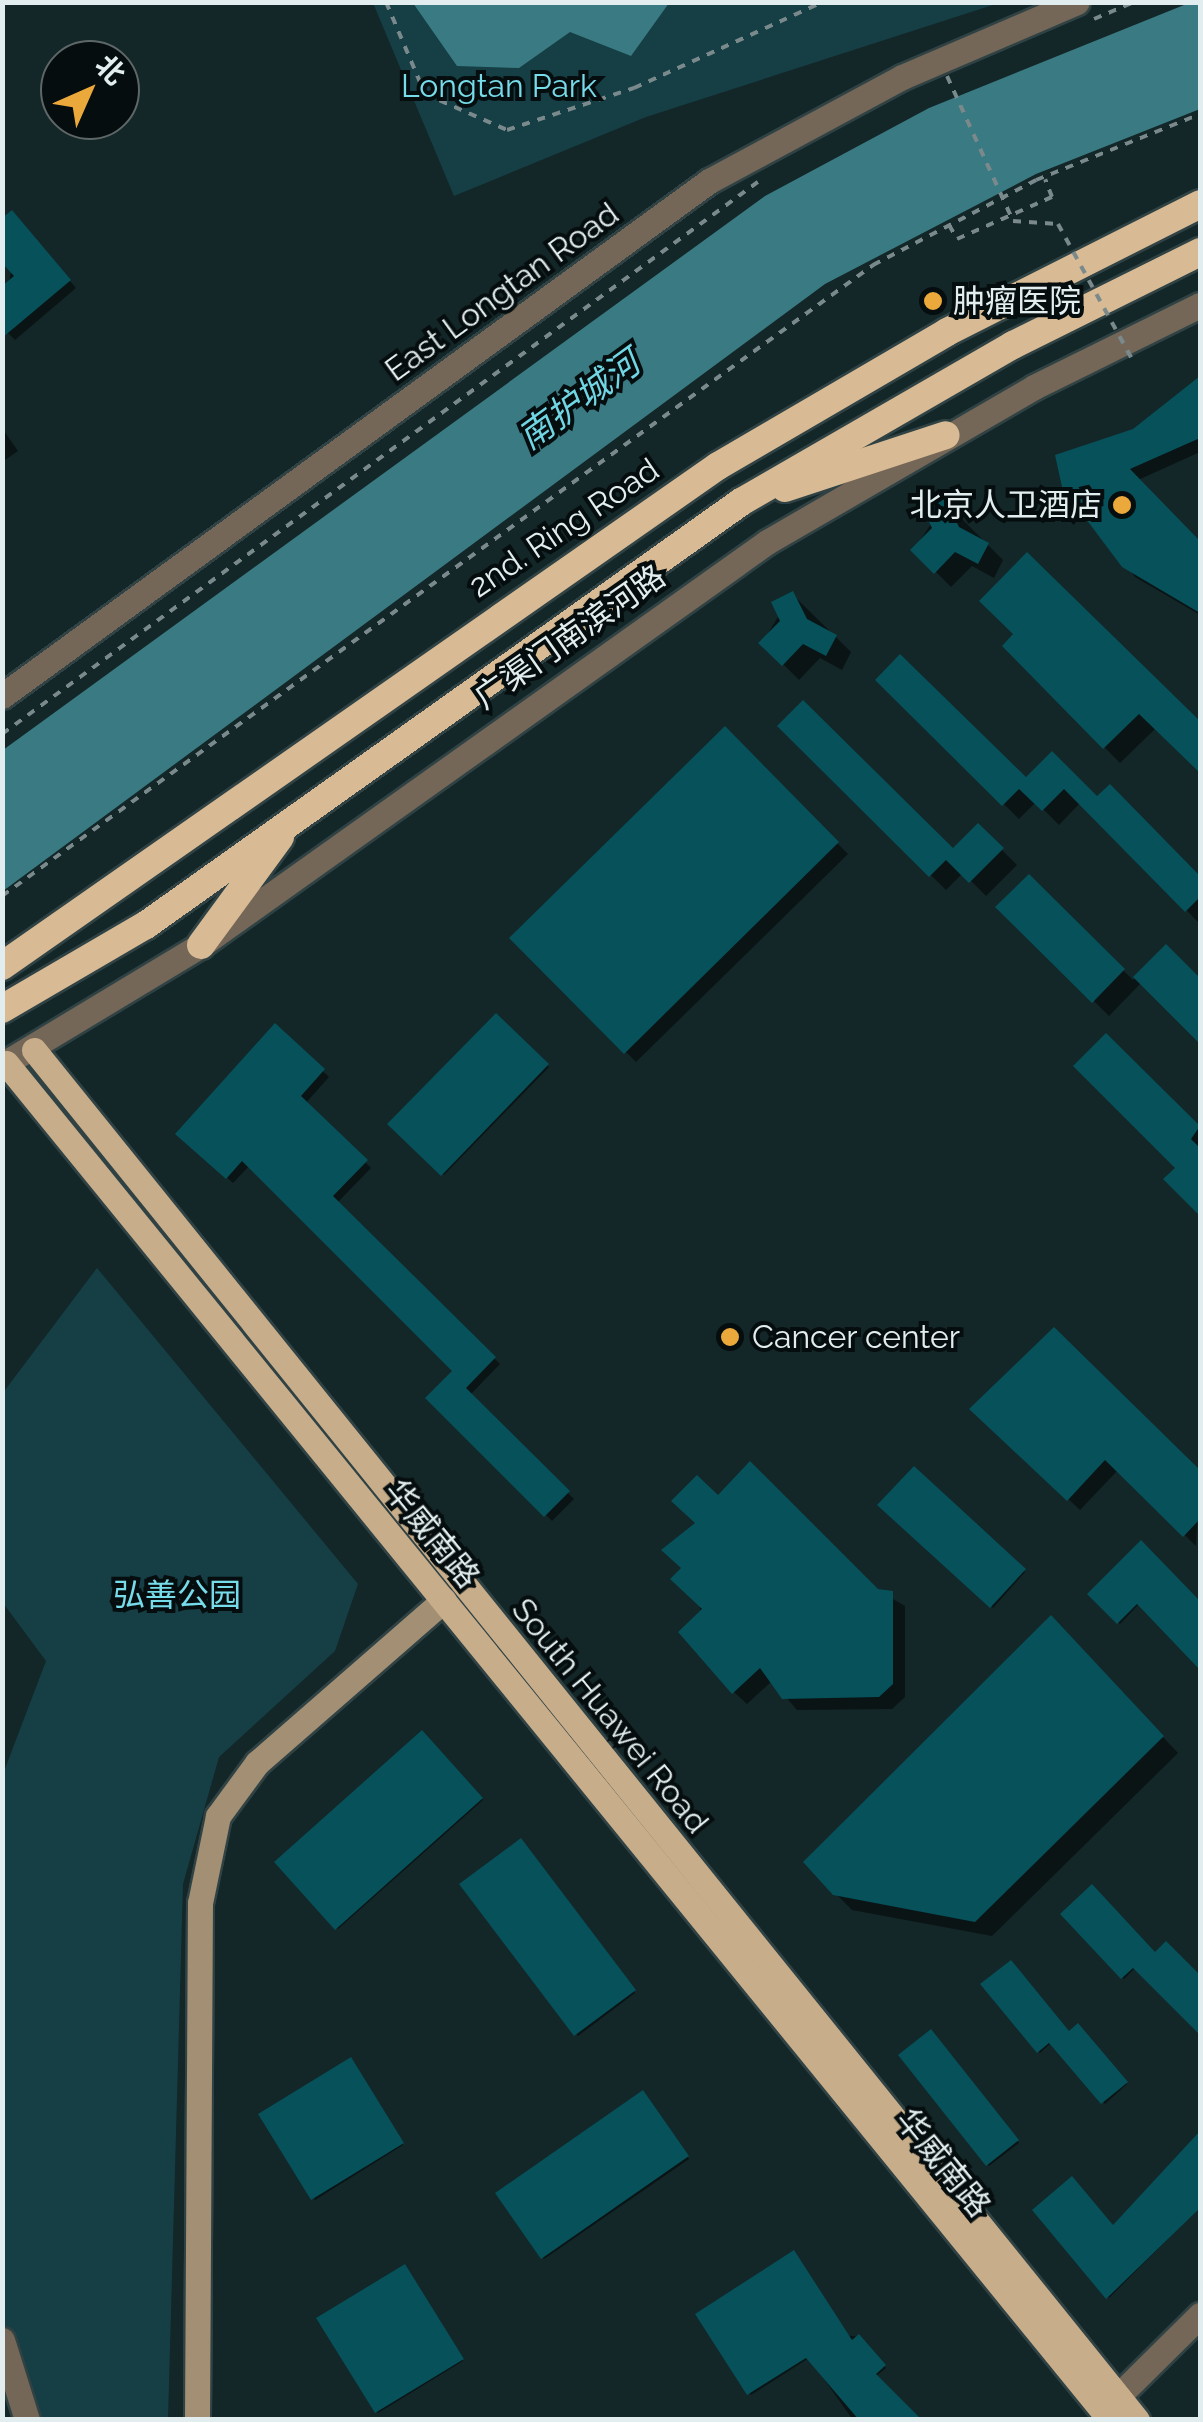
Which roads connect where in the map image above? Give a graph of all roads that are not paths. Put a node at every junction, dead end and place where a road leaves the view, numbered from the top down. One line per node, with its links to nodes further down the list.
1 (1083, 12): 7 (street, East Longtan Road)
2 (1200, 204): 10 (highway, 2nd. Ring Road)
3 (1200, 252): 6 (highway)
4 (1200, 305): 5 (street, 广渠门南滨河路)
5 (946, 435): 6 (highway); 9 (street, 广渠门南滨河路)
6 (741, 502): 8 (highway)
7 (2, 696)
8 (296, 816): 9 (highway); 11 (highway)
9 (201, 944): 12 (street, 广渠门南滨河路)
10 (6, 964)
11 (2, 1009)
12 (34, 1050): 13 (street, 广渠门南滨河路); 17 (main road, South Huawei Road)
13 (4, 1064): 14 (main road, 华威南路)
14 (444, 1600): 17 (main road, 华威南路); 19 (main road)
15 (1200, 2314): 17 (street)
16 (2, 2340): 18 (street)
17 (1105, 2412): 20 (main road, South Huawei Road)
18 (28, 2420)
19 (197, 2420)
20 (1138, 2420)

